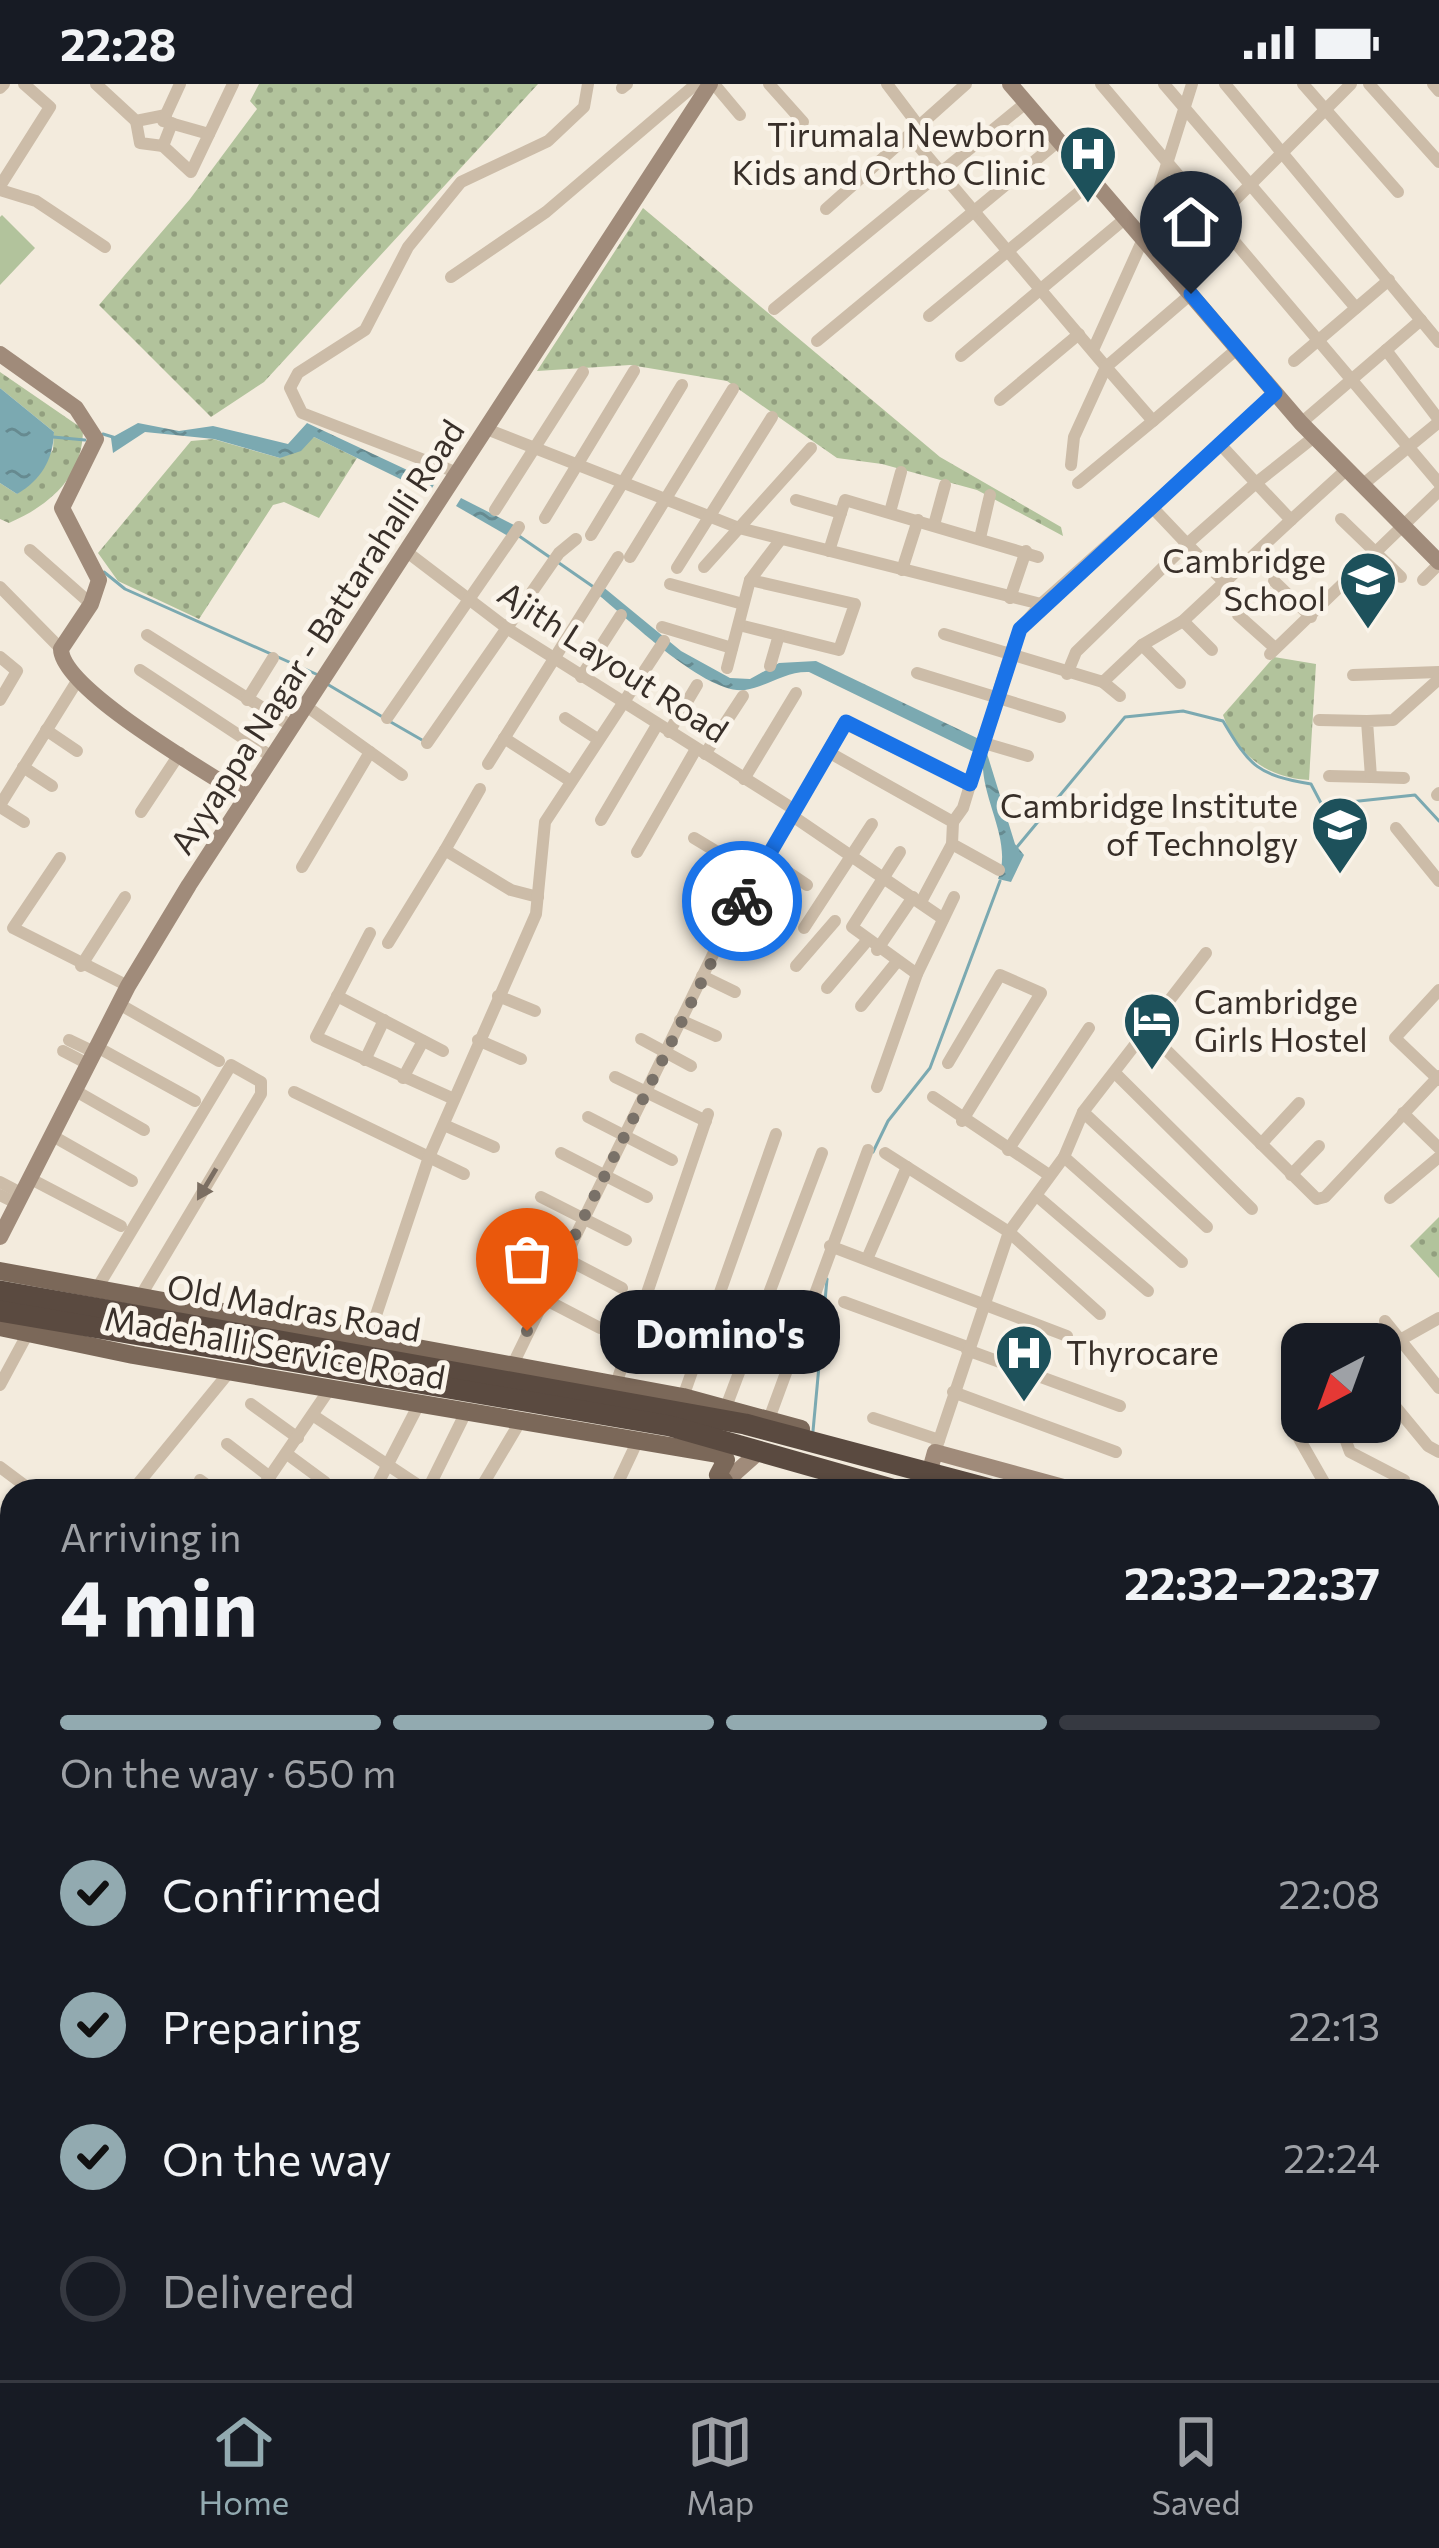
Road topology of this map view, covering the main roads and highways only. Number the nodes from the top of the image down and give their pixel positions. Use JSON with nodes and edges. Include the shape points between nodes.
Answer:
{"nodes":[{"id":1,"x":0,"y":1271,"type":"edge"},
{"id":2,"x":0,"y":1291,"type":"edge"},
{"id":3,"x":7,"y":1328,"type":"edge"},
{"id":4,"x":670,"y":1426,"type":"junction"},
{"id":5,"x":837,"y":1446,"type":"junction"},
{"id":6,"x":683,"y":1448,"type":"junction"},
{"id":7,"x":718,"y":1479,"type":"edge"},
{"id":8,"x":858,"y":1479,"type":"edge"},
{"id":9,"x":977,"y":1479,"type":"edge"}],
"edges":[{"from":1,"to":5,"type":"main road","via":[[683,1397]]},
{"from":2,"to":5,"type":"highway","name":"Old Madras Road","via":[[528,1382]]},
{"from":3,"to":4,"type":"highway","name":"Old Madras Road"},
{"from":3,"to":6,"type":"main road","name":"Madehalli Service Road"},
{"from":4,"to":6,"type":"highway"},
{"from":4,"to":8,"type":"highway","name":"Old Madras Road"},
{"from":5,"to":9,"type":"highway","name":"Old Madras Road","via":[[935,1454]]},
{"from":6,"to":7,"type":"main road","name":"Madehalli Service Road","via":[[722,1456]]}]}
